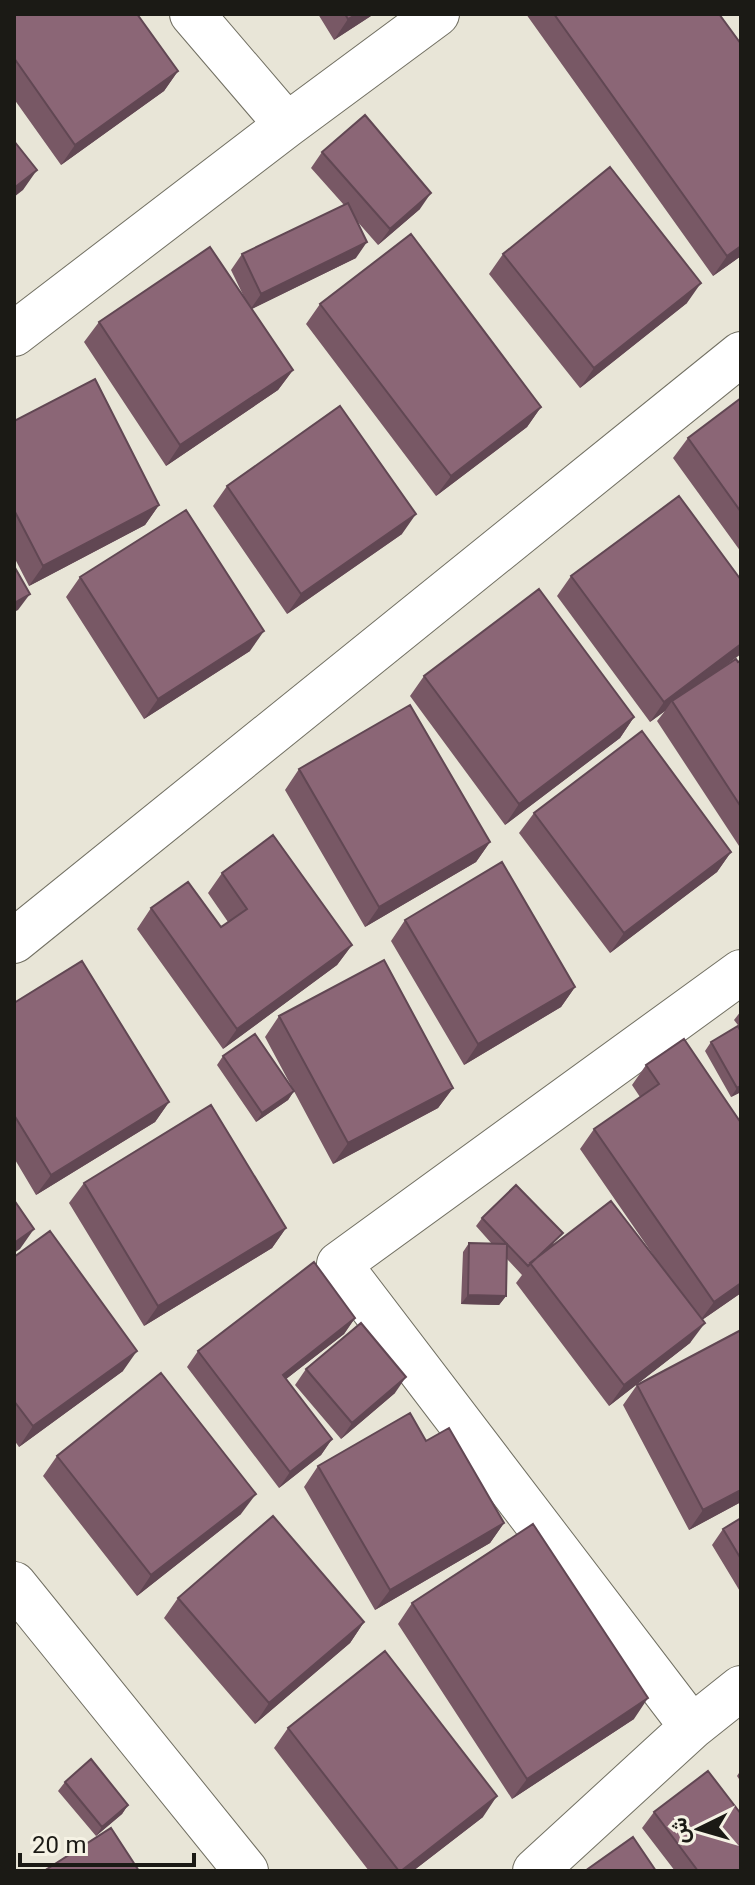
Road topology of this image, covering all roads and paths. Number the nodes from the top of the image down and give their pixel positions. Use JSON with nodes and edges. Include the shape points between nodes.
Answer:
{"nodes":[{"id":1,"x":192,"y":14,"type":"edge"},
{"id":2,"x":437,"y":14,"type":"edge"},
{"id":3,"x":287,"y":125,"type":"junction"},
{"id":4,"x":14,"y":334,"type":"edge"},
{"id":5,"x":741,"y":354,"type":"edge"},
{"id":6,"x":14,"y":941,"type":"edge"},
{"id":7,"x":741,"y":972,"type":"edge"},
{"id":8,"x":21,"y":1605,"type":"edge"},
{"id":9,"x":741,"y":1688,"type":"edge"},
{"id":10,"x":692,"y":1727,"type":"junction"},
{"id":11,"x":246,"y":1871,"type":"edge"},
{"id":12,"x":535,"y":1871,"type":"edge"}],
"edges":[{"from":1,"to":3,"type":"street"},
{"from":2,"to":3,"type":"street"},
{"from":3,"to":4,"type":"street"},
{"from":5,"to":6,"type":"street"},
{"from":7,"to":10,"type":"street","via":[[339,1264]]},
{"from":8,"to":11,"type":"street"},
{"from":9,"to":10,"type":"street"},
{"from":10,"to":12,"type":"street"}]}
